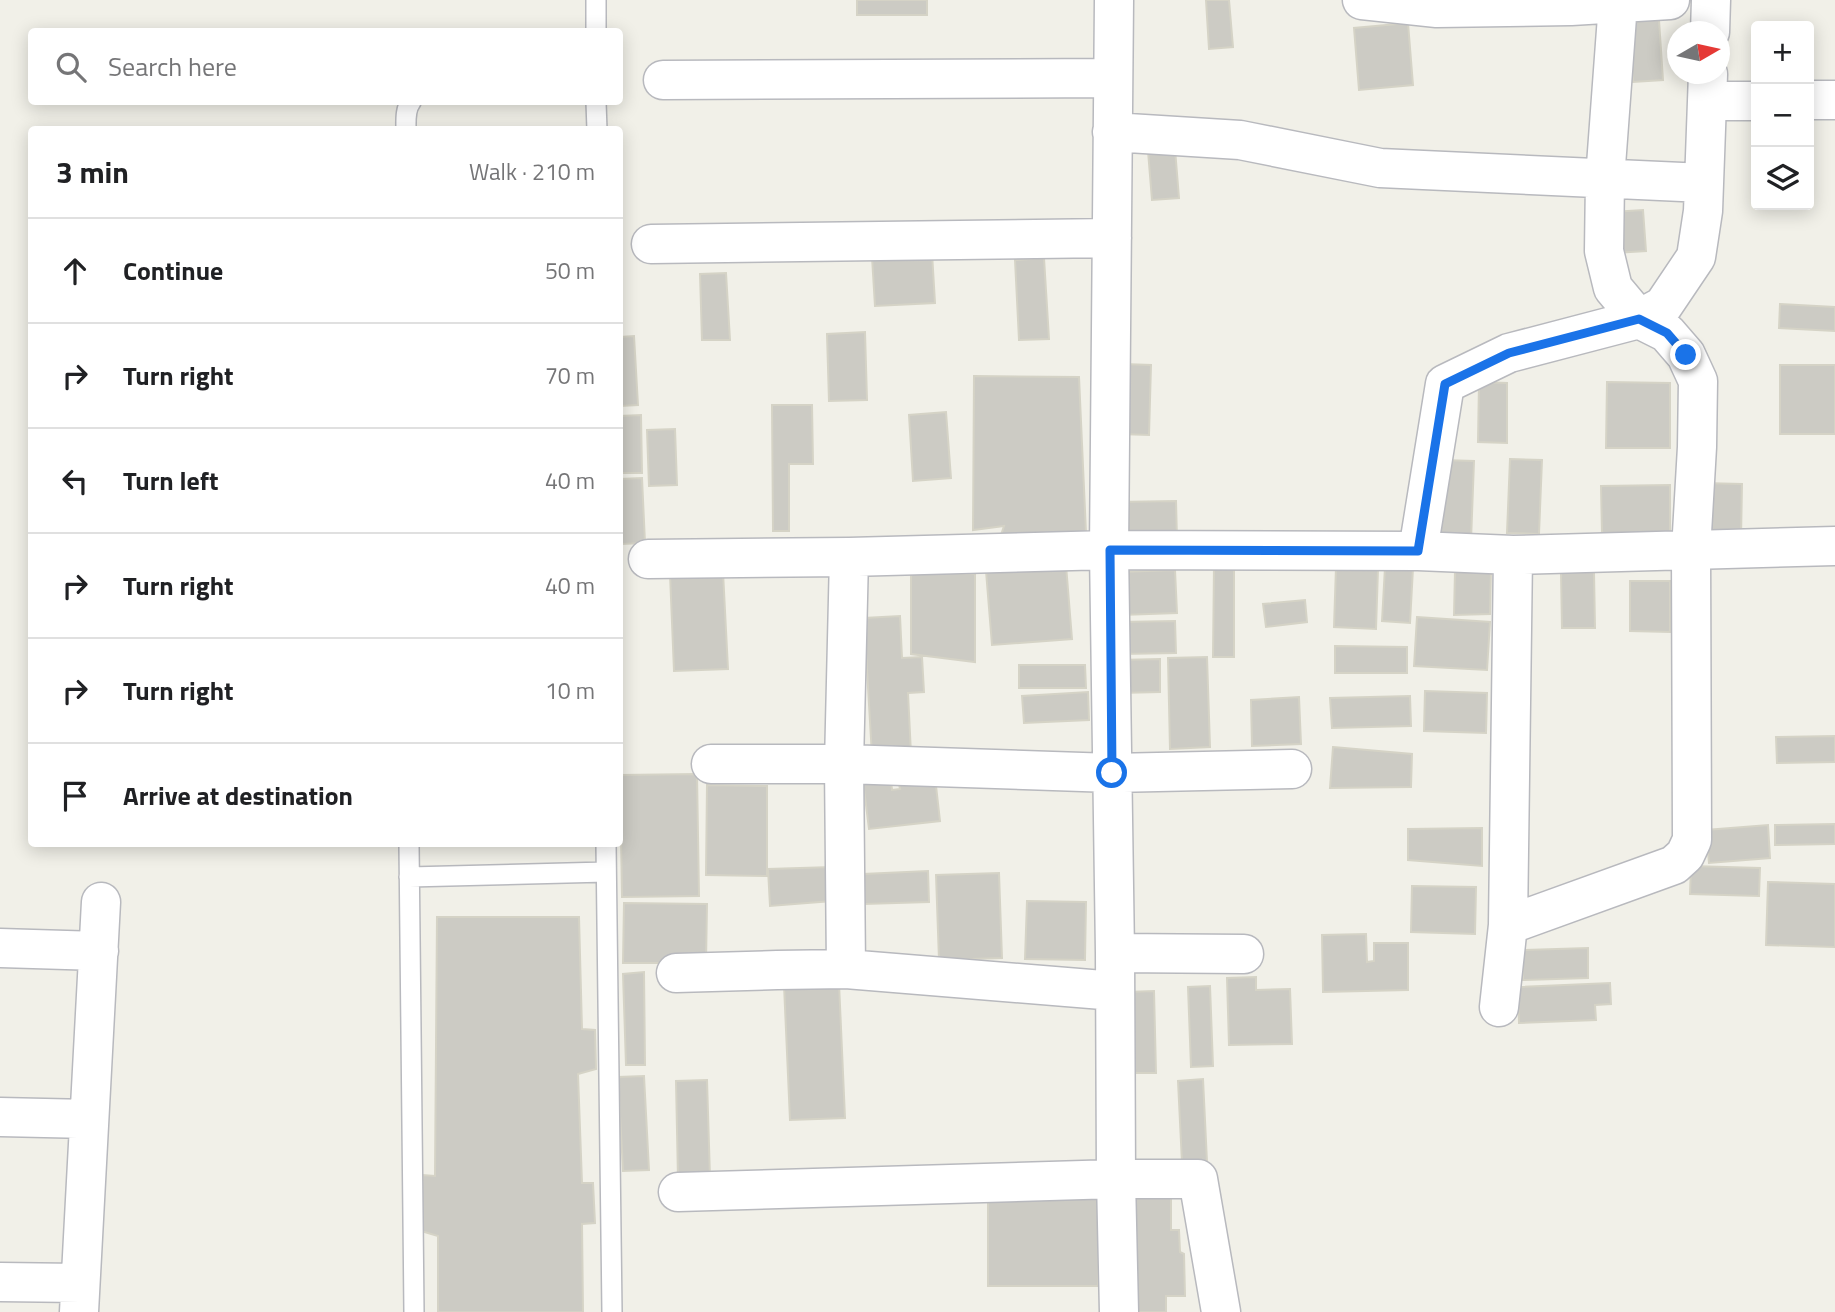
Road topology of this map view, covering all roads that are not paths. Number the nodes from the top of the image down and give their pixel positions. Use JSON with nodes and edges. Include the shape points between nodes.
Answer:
{"nodes":[{"id":1,"x":596,"y":0,"type":"edge"},
{"id":2,"x":1114,"y":0,"type":"edge"},
{"id":3,"x":1362,"y":0,"type":"edge"},
{"id":4,"x":1670,"y":0,"type":"edge"},
{"id":5,"x":1711,"y":0,"type":"edge"},
{"id":6,"x":1618,"y":3,"type":"junction"},
{"id":7,"x":1437,"y":4,"type":"edge"},
{"id":8,"x":1710,"y":21,"type":"edge"},
{"id":9,"x":596,"y":28,"type":"edge"},
{"id":10,"x":1113,"y":78,"type":"junction"},
{"id":11,"x":663,"y":80,"type":"dead end"},
{"id":12,"x":1707,"y":88,"type":"edge"},
{"id":13,"x":1751,"y":100,"type":"edge"},
{"id":14,"x":1814,"y":100,"type":"edge"},
{"id":15,"x":1835,"y":100,"type":"edge"},
{"id":16,"x":409,"y":105,"type":"edge"},
{"id":17,"x":596,"y":105,"type":"edge"},
{"id":18,"x":406,"y":126,"type":"edge"},
{"id":19,"x":597,"y":126,"type":"edge"},
{"id":20,"x":1112,"y":132,"type":"junction"},
{"id":21,"x":1605,"y":179,"type":"junction"},
{"id":22,"x":1704,"y":183,"type":"junction"},
{"id":23,"x":1112,"y":238,"type":"junction"},
{"id":24,"x":651,"y":244,"type":"dead end"},
{"id":25,"x":1639,"y":319,"type":"junction"},
{"id":26,"x":1835,"y":546,"type":"edge"},
{"id":27,"x":1110,"y":550,"type":"junction"},
{"id":28,"x":1691,"y":550,"type":"junction"},
{"id":29,"x":1418,"y":551,"type":"junction"},
{"id":30,"x":1513,"y":555,"type":"junction"},
{"id":31,"x":849,"y":556,"type":"junction"},
{"id":32,"x":648,"y":559,"type":"dead end"},
{"id":33,"x":711,"y":764,"type":"dead end"},
{"id":34,"x":844,"y":764,"type":"junction"},
{"id":35,"x":1292,"y":769,"type":"dead end"},
{"id":36,"x":1112,"y":773,"type":"junction"},
{"id":37,"x":409,"y":847,"type":"edge"},
{"id":38,"x":606,"y":847,"type":"edge"},
{"id":39,"x":606,"y":872,"type":"junction"},
{"id":40,"x":409,"y":877,"type":"junction"},
{"id":41,"x":101,"y":902,"type":"dead end"},
{"id":42,"x":1508,"y":925,"type":"junction"},
{"id":43,"x":0,"y":948,"type":"edge"},
{"id":44,"x":99,"y":951,"type":"junction"},
{"id":45,"x":1115,"y":953,"type":"junction"},
{"id":46,"x":1244,"y":954,"type":"dead end"},
{"id":47,"x":846,"y":969,"type":"junction"},
{"id":48,"x":676,"y":974,"type":"dead end"},
{"id":49,"x":1115,"y":991,"type":"junction"},
{"id":50,"x":1499,"y":1007,"type":"dead end"},
{"id":51,"x":0,"y":1117,"type":"edge"},
{"id":52,"x":89,"y":1119,"type":"junction"},
{"id":53,"x":1116,"y":1179,"type":"junction"},
{"id":54,"x":678,"y":1192,"type":"dead end"},
{"id":55,"x":0,"y":1282,"type":"edge"},
{"id":56,"x":80,"y":1297,"type":"edge"},
{"id":57,"x":414,"y":1312,"type":"edge"},
{"id":58,"x":612,"y":1312,"type":"edge"},
{"id":59,"x":1119,"y":1312,"type":"edge"},
{"id":60,"x":1221,"y":1312,"type":"edge"}],
"edges":[{"from":1,"to":9,"type":"lane"},
{"from":2,"to":10,"type":"street"},
{"from":3,"to":7,"type":"street"},
{"from":4,"to":6,"type":"street"},
{"from":5,"to":8,"type":"street"},
{"from":6,"to":7,"type":"street"},
{"from":6,"to":21,"type":"street"},
{"from":10,"to":11,"type":"street"},
{"from":10,"to":20,"type":"street"},
{"from":12,"to":13,"type":"street"},
{"from":12,"to":22,"type":"street"},
{"from":14,"to":15,"type":"street"},
{"from":16,"to":18,"type":"lane"},
{"from":17,"to":19,"type":"lane"},
{"from":20,"to":21,"type":"street","via":[[1240,140],[1380,168]]},
{"from":20,"to":23,"type":"street"},
{"from":21,"to":22,"type":"street"},
{"from":21,"to":25,"type":"street","via":[[1604,251],[1613,288]]},
{"from":22,"to":25,"type":"street","via":[[1696,257],[1663,306]]},
{"from":23,"to":24,"type":"street"},
{"from":23,"to":27,"type":"street"},
{"from":25,"to":28,"type":"street","via":[[1667,333],[1686,355],[1698,381]]},
{"from":25,"to":29,"type":"street","via":[[1509,353],[1445,384]]},
{"from":26,"to":28,"type":"street"},
{"from":27,"to":29,"type":"street"},
{"from":27,"to":31,"type":"street"},
{"from":27,"to":36,"type":"street"},
{"from":28,"to":30,"type":"street"},
{"from":28,"to":42,"type":"street","via":[[1692,840],[1685,855],[1674,865]]},
{"from":29,"to":30,"type":"street"},
{"from":30,"to":42,"type":"street"},
{"from":31,"to":32,"type":"street"},
{"from":31,"to":34,"type":"street"},
{"from":33,"to":34,"type":"street"},
{"from":34,"to":36,"type":"street"},
{"from":34,"to":47,"type":"street"},
{"from":35,"to":36,"type":"street"},
{"from":36,"to":45,"type":"street"},
{"from":37,"to":40,"type":"lane"},
{"from":38,"to":39,"type":"lane"},
{"from":39,"to":40,"type":"lane"},
{"from":39,"to":58,"type":"lane"},
{"from":40,"to":57,"type":"lane"},
{"from":41,"to":44,"type":"street"},
{"from":42,"to":50,"type":"street"},
{"from":43,"to":44,"type":"street"},
{"from":44,"to":52,"type":"street"},
{"from":45,"to":46,"type":"street"},
{"from":45,"to":49,"type":"street"},
{"from":47,"to":48,"type":"street"},
{"from":47,"to":49,"type":"street"},
{"from":49,"to":53,"type":"street"},
{"from":51,"to":52,"type":"street"},
{"from":52,"to":56,"type":"street"},
{"from":53,"to":54,"type":"street"},
{"from":53,"to":59,"type":"street"},
{"from":53,"to":60,"type":"street","via":[[1198,1179]]},
{"from":55,"to":56,"type":"street"}]}
